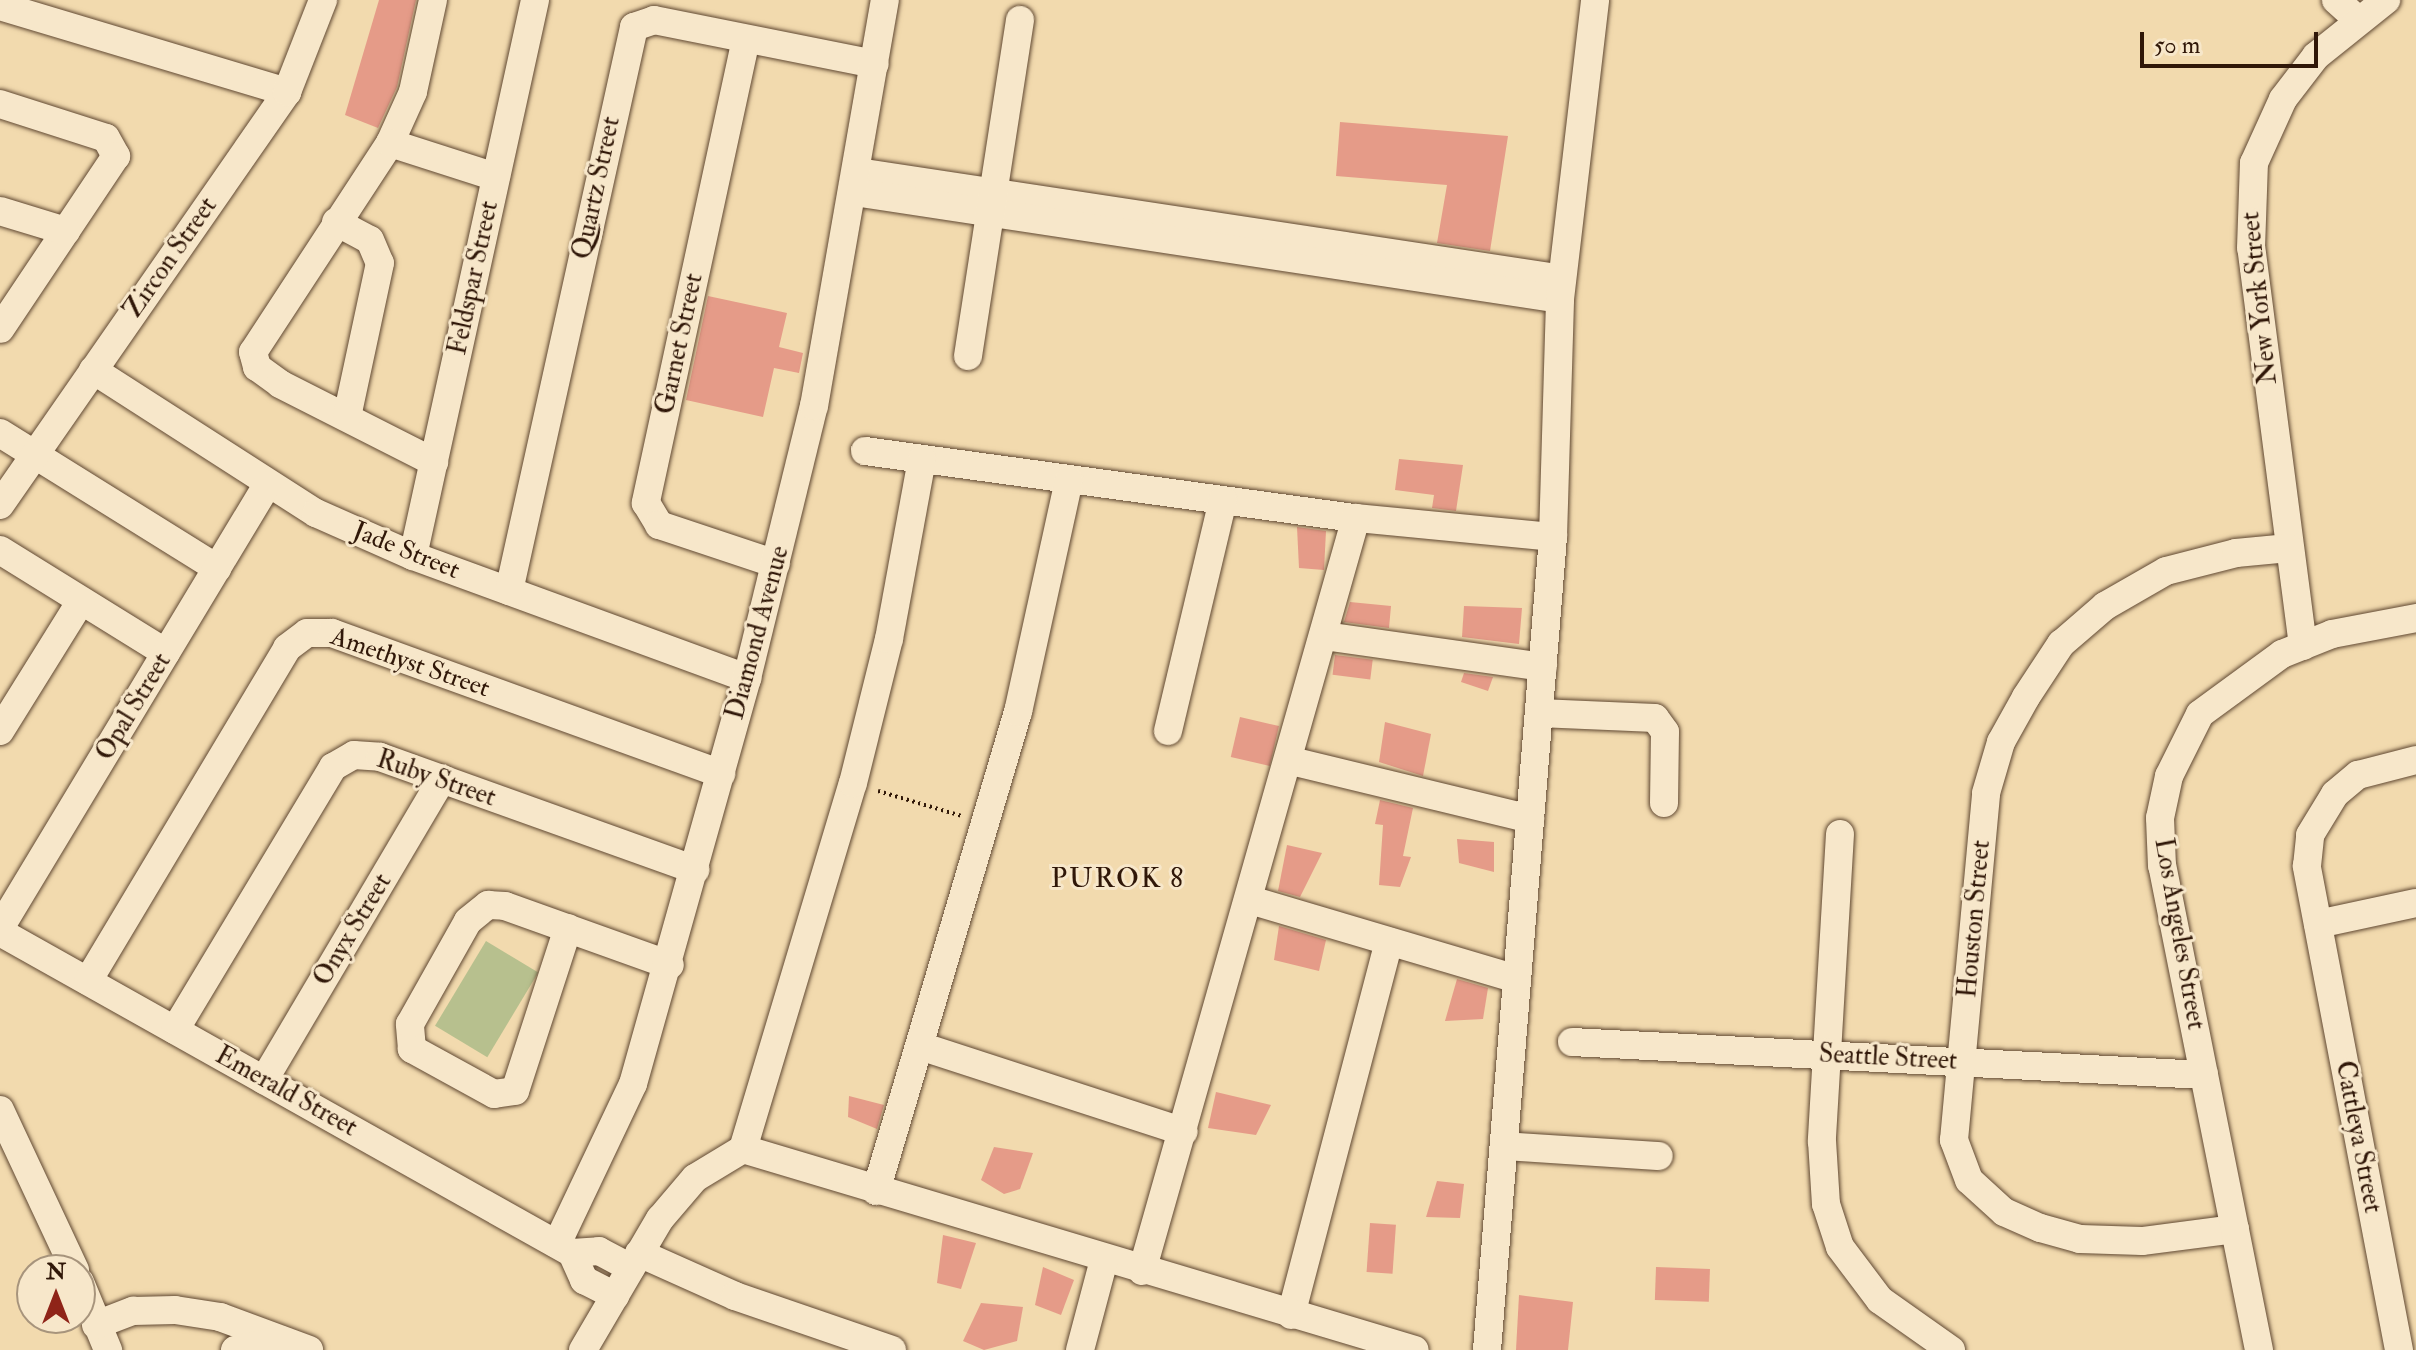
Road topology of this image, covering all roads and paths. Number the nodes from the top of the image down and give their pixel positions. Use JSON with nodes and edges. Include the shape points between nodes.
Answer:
{"nodes":[{"id":1,"x":322,"y":0,"type":"edge"},
{"id":2,"x":433,"y":0,"type":"edge"},
{"id":3,"x":535,"y":0,"type":"edge"},
{"id":4,"x":885,"y":0,"type":"edge"},
{"id":5,"x":1595,"y":0,"type":"edge"},
{"id":6,"x":1615,"y":0,"type":"edge"},
{"id":7,"x":2386,"y":0,"type":"edge"},
{"id":8,"x":0,"y":6,"type":"edge"},
{"id":9,"x":2347,"y":9,"type":"edge"},
{"id":10,"x":1020,"y":20,"type":"dead end"},
{"id":11,"x":746,"y":39,"type":"junction"},
{"id":12,"x":875,"y":64,"type":"junction"},
{"id":13,"x":287,"y":92,"type":"junction"},
{"id":14,"x":0,"y":104,"type":"edge"},
{"id":15,"x":390,"y":143,"type":"junction"},
{"id":16,"x":496,"y":177,"type":"junction"},
{"id":17,"x":856,"y":182,"type":"junction"},
{"id":18,"x":992,"y":203,"type":"junction"},
{"id":19,"x":0,"y":211,"type":"edge"},
{"id":20,"x":336,"y":222,"type":"junction"},
{"id":21,"x":66,"y":231,"type":"junction"},
{"id":22,"x":1567,"y":243,"type":"junction"},
{"id":23,"x":1561,"y":289,"type":"junction"},
{"id":24,"x":3,"y":320,"type":"edge"},
{"id":25,"x":968,"y":356,"type":"dead end"},
{"id":26,"x":93,"y":370,"type":"junction"},
{"id":27,"x":347,"y":417,"type":"junction"},
{"id":28,"x":0,"y":433,"type":"edge"},
{"id":29,"x":865,"y":451,"type":"dead end"},
{"id":30,"x":34,"y":455,"type":"junction"},
{"id":31,"x":922,"y":460,"type":"junction"},
{"id":32,"x":434,"y":462,"type":"junction"},
{"id":33,"x":1069,"y":481,"type":"junction"},
{"id":34,"x":267,"y":485,"type":"junction"},
{"id":35,"x":1223,"y":500,"type":"junction"},
{"id":36,"x":0,"y":505,"type":"edge"},
{"id":37,"x":1356,"y":518,"type":"junction"},
{"id":38,"x":1553,"y":537,"type":"junction"},
{"id":39,"x":2289,"y":548,"type":"junction"},
{"id":40,"x":0,"y":550,"type":"edge"},
{"id":41,"x":413,"y":556,"type":"junction"},
{"id":42,"x":776,"y":564,"type":"junction"},
{"id":43,"x":217,"y":568,"type":"junction"},
{"id":44,"x":509,"y":591,"type":"junction"},
{"id":45,"x":81,"y":601,"type":"junction"},
{"id":46,"x":2416,"y":618,"type":"edge"},
{"id":47,"x":1325,"y":636,"type":"junction"},
{"id":48,"x":2303,"y":646,"type":"junction"},
{"id":49,"x":166,"y":653,"type":"junction"},
{"id":50,"x":1543,"y":667,"type":"junction"},
{"id":51,"x":747,"y":678,"type":"junction"},
{"id":52,"x":1539,"y":713,"type":"junction"},
{"id":53,"x":0,"y":731,"type":"edge"},
{"id":54,"x":1168,"y":731,"type":"dead end"},
{"id":55,"x":2416,"y":760,"type":"edge"},
{"id":56,"x":1291,"y":761,"type":"junction"},
{"id":57,"x":721,"y":774,"type":"junction"},
{"id":58,"x":442,"y":779,"type":"junction"},
{"id":59,"x":853,"y":783,"type":"junction"},
{"id":60,"x":1664,"y":803,"type":"dead end"},
{"id":61,"x":1530,"y":819,"type":"junction"},
{"id":62,"x":986,"y":823,"type":"junction"},
{"id":63,"x":1840,"y":834,"type":"dead end"},
{"id":64,"x":695,"y":870,"type":"junction"},
{"id":65,"x":1250,"y":900,"type":"junction"},
{"id":66,"x":2416,"y":903,"type":"edge"},
{"id":67,"x":2318,"y":924,"type":"junction"},
{"id":68,"x":568,"y":928,"type":"junction"},
{"id":69,"x":0,"y":930,"type":"edge"},
{"id":70,"x":1389,"y":942,"type":"junction"},
{"id":71,"x":670,"y":965,"type":"junction"},
{"id":72,"x":1517,"y":979,"type":"junction"},
{"id":73,"x":88,"y":981,"type":"junction"},
{"id":74,"x":175,"y":1030,"type":"junction"},
{"id":75,"x":1572,"y":1042,"type":"dead end"},
{"id":76,"x":923,"y":1047,"type":"junction"},
{"id":77,"x":1827,"y":1055,"type":"junction"},
{"id":78,"x":1962,"y":1062,"type":"junction"},
{"id":79,"x":2204,"y":1075,"type":"junction"},
{"id":80,"x":264,"y":1080,"type":"junction"},
{"id":81,"x":0,"y":1110,"type":"edge"},
{"id":82,"x":1184,"y":1132,"type":"junction"},
{"id":83,"x":1504,"y":1146,"type":"junction"},
{"id":84,"x":743,"y":1149,"type":"junction"},
{"id":85,"x":1659,"y":1156,"type":"dead end"},
{"id":86,"x":876,"y":1191,"type":"junction"},
{"id":87,"x":2235,"y":1229,"type":"junction"},
{"id":88,"x":564,"y":1248,"type":"junction"},
{"id":89,"x":68,"y":1254,"type":"edge"},
{"id":90,"x":1104,"y":1260,"type":"junction"},
{"id":91,"x":635,"y":1261,"type":"junction"},
{"id":92,"x":1142,"y":1271,"type":"junction"},
{"id":93,"x":615,"y":1296,"type":"junction"},
{"id":94,"x":1291,"y":1315,"type":"junction"},
{"id":95,"x":102,"y":1338,"type":"edge"},
{"id":96,"x":296,"y":1345,"type":"edge"},
{"id":97,"x":235,"y":1350,"type":"edge"},
{"id":98,"x":583,"y":1350,"type":"edge"},
{"id":99,"x":892,"y":1350,"type":"edge"},
{"id":100,"x":1080,"y":1350,"type":"edge"},
{"id":101,"x":1415,"y":1350,"type":"edge"},
{"id":102,"x":1487,"y":1350,"type":"edge"},
{"id":103,"x":1951,"y":1350,"type":"edge"},
{"id":104,"x":2259,"y":1350,"type":"edge"},
{"id":105,"x":2399,"y":1350,"type":"edge"}],
"edges":[{"from":1,"to":13,"type":"street","name":"Zircon Street"},
{"from":2,"to":15,"type":"street","via":[[413,92]]},
{"from":3,"to":16,"type":"street","name":"Feldspar Street"},
{"from":4,"to":12,"type":"street","name":"Diamond Avenue"},
{"from":5,"to":22,"type":"street"},
{"from":6,"to":22,"type":"street","via":[[1585,209]]},
{"from":7,"to":9,"type":"street","name":"New York Street"},
{"from":8,"to":13,"type":"street"},
{"from":9,"to":39,"type":"street","name":"New York Street","via":[[2283,99],[2254,163],[2251,248]]},
{"from":10,"to":18,"type":"street"},
{"from":11,"to":12,"type":"street","name":"Quartz Street"},
{"from":11,"to":42,"type":"street","name":"Garnet Street","via":[[646,503],[659,525]]},
{"from":11,"to":44,"type":"street","name":"Quartz Street","via":[[654,20],[639,22],[630,34]]},
{"from":12,"to":17,"type":"street","name":"Diamond Avenue"},
{"from":13,"to":26,"type":"street","name":"Zircon Street"},
{"from":14,"to":21,"type":"street","via":[[106,138],[115,149],[113,164]]},
{"from":15,"to":16,"type":"street"},
{"from":15,"to":20,"type":"street"},
{"from":16,"to":32,"type":"street","name":"Feldspar Street"},
{"from":17,"to":18,"type":"street"},
{"from":17,"to":42,"type":"street","name":"Diamond Avenue"},
{"from":18,"to":23,"type":"street"},
{"from":18,"to":25,"type":"street"},
{"from":19,"to":21,"type":"street"},
{"from":20,"to":27,"type":"street","via":[[370,240],[380,263]]},
{"from":20,"to":27,"type":"street","via":[[257,344],[254,360],[280,384]]},
{"from":21,"to":24,"type":"street"},
{"from":22,"to":23,"type":"street"},
{"from":23,"to":38,"type":"street"},
{"from":26,"to":30,"type":"street","name":"Zircon Street"},
{"from":26,"to":34,"type":"street","name":"Jade Street"},
{"from":27,"to":32,"type":"street"},
{"from":28,"to":30,"type":"street"},
{"from":29,"to":31,"type":"street"},
{"from":30,"to":36,"type":"street","name":"Zircon Street"},
{"from":30,"to":43,"type":"street"},
{"from":31,"to":33,"type":"street"},
{"from":31,"to":59,"type":"street","via":[[889,639]]},
{"from":32,"to":41,"type":"street","name":"Feldspar Street"},
{"from":33,"to":35,"type":"street"},
{"from":33,"to":62,"type":"street"},
{"from":34,"to":41,"type":"street","name":"Jade Street"},
{"from":34,"to":43,"type":"street","name":"Opal Street"},
{"from":35,"to":37,"type":"street"},
{"from":35,"to":54,"type":"street"},
{"from":37,"to":38,"type":"street"},
{"from":37,"to":47,"type":"street"},
{"from":38,"to":50,"type":"street"},
{"from":39,"to":48,"type":"street","name":"New York Street"},
{"from":39,"to":78,"type":"street","name":"Houston Street","via":[[2236,553],[2166,571],[2105,606],[2061,644],[2026,697],[2001,742],[1986,793]]},
{"from":40,"to":45,"type":"street"},
{"from":41,"to":44,"type":"street","name":"Jade Street"},
{"from":42,"to":51,"type":"street","name":"Diamond Avenue"},
{"from":43,"to":49,"type":"street","name":"Opal Street"},
{"from":44,"to":51,"type":"street","name":"Jade Street"},
{"from":45,"to":49,"type":"street"},
{"from":45,"to":53,"type":"street"},
{"from":46,"to":48,"type":"street","name":"Los Angeles Street"},
{"from":47,"to":50,"type":"street"},
{"from":47,"to":56,"type":"street"},
{"from":48,"to":79,"type":"street","name":"Los Angeles Street","via":[[2228,689],[2200,714],[2169,776],[2160,818],[2162,866]]},
{"from":49,"to":69,"type":"street","name":"Opal Street"},
{"from":50,"to":52,"type":"street"},
{"from":51,"to":57,"type":"street","name":"Diamond Avenue"},
{"from":52,"to":60,"type":"street","via":[[1655,718],[1665,732]]},
{"from":52,"to":61,"type":"street"},
{"from":55,"to":67,"type":"street","name":"Cattleya Street","via":[[2358,775],[2335,794],[2310,835],[2307,866]]},
{"from":56,"to":61,"type":"street"},
{"from":56,"to":65,"type":"street"},
{"from":57,"to":64,"type":"street","name":"Diamond Avenue"},
{"from":57,"to":73,"type":"street","name":"Amethyst Street","via":[[332,633],[307,633],[287,648]]},
{"from":58,"to":64,"type":"street","name":"Ruby Street"},
{"from":58,"to":74,"type":"street","name":"Ruby Street","via":[[366,754],[333,767]]},
{"from":58,"to":80,"type":"street","name":"Onyx Street"},
{"from":59,"to":62,"type":"path"},
{"from":59,"to":84,"type":"street"},
{"from":61,"to":72,"type":"street"},
{"from":62,"to":76,"type":"street"},
{"from":63,"to":77,"type":"street"},
{"from":64,"to":71,"type":"street","name":"Diamond Avenue"},
{"from":65,"to":70,"type":"street"},
{"from":65,"to":82,"type":"street"},
{"from":66,"to":67,"type":"street"},
{"from":67,"to":105,"type":"street","name":"Cattleya Street"},
{"from":68,"to":68,"type":"street","via":[[515,1091],[494,1094],[412,1049],[410,1024],[481,908],[505,906]]},
{"from":68,"to":71,"type":"street"},
{"from":69,"to":73,"type":"street","name":"Emerald Street"},
{"from":70,"to":72,"type":"street"},
{"from":70,"to":94,"type":"street"},
{"from":71,"to":88,"type":"street","name":"Diamond Avenue","via":[[615,1134]]},
{"from":72,"to":83,"type":"street"},
{"from":73,"to":74,"type":"street","name":"Emerald Street"},
{"from":74,"to":80,"type":"street","name":"Emerald Street"},
{"from":75,"to":77,"type":"street","name":"Seattle Street"},
{"from":76,"to":82,"type":"street"},
{"from":76,"to":86,"type":"street"},
{"from":77,"to":78,"type":"street","name":"Seattle Street"},
{"from":77,"to":103,"type":"street","via":[[1826,1204],[1840,1247],[1880,1300]]},
{"from":78,"to":79,"type":"street","name":"Seattle Street"},
{"from":78,"to":87,"type":"street","name":"Houston Street","via":[[1954,1140],[1969,1180],[2004,1212],[2080,1239],[2142,1241]]},
{"from":79,"to":87,"type":"street","name":"Los Angeles Street"},
{"from":80,"to":88,"type":"street","name":"Emerald Street"},
{"from":81,"to":89,"type":"street"},
{"from":82,"to":92,"type":"street"},
{"from":83,"to":85,"type":"street"},
{"from":83,"to":102,"type":"street"},
{"from":84,"to":86,"type":"street"},
{"from":84,"to":91,"type":"street","via":[[695,1178]]},
{"from":86,"to":90,"type":"street"},
{"from":87,"to":104,"type":"street","name":"Los Angeles Street"},
{"from":88,"to":91,"type":"street","name":"Emerald Street"},
{"from":88,"to":93,"type":"street","name":"Emerald Street","via":[[584,1280]]},
{"from":90,"to":92,"type":"street"},
{"from":90,"to":100,"type":"street"},
{"from":91,"to":93,"type":"street"},
{"from":91,"to":99,"type":"street","name":"Emerald Street"},
{"from":92,"to":94,"type":"street"},
{"from":93,"to":98,"type":"street"},
{"from":94,"to":101,"type":"street"},
{"from":95,"to":96,"type":"street","via":[[133,1311],[175,1310],[220,1317]]},
{"from":96,"to":97,"type":"street"}]}
